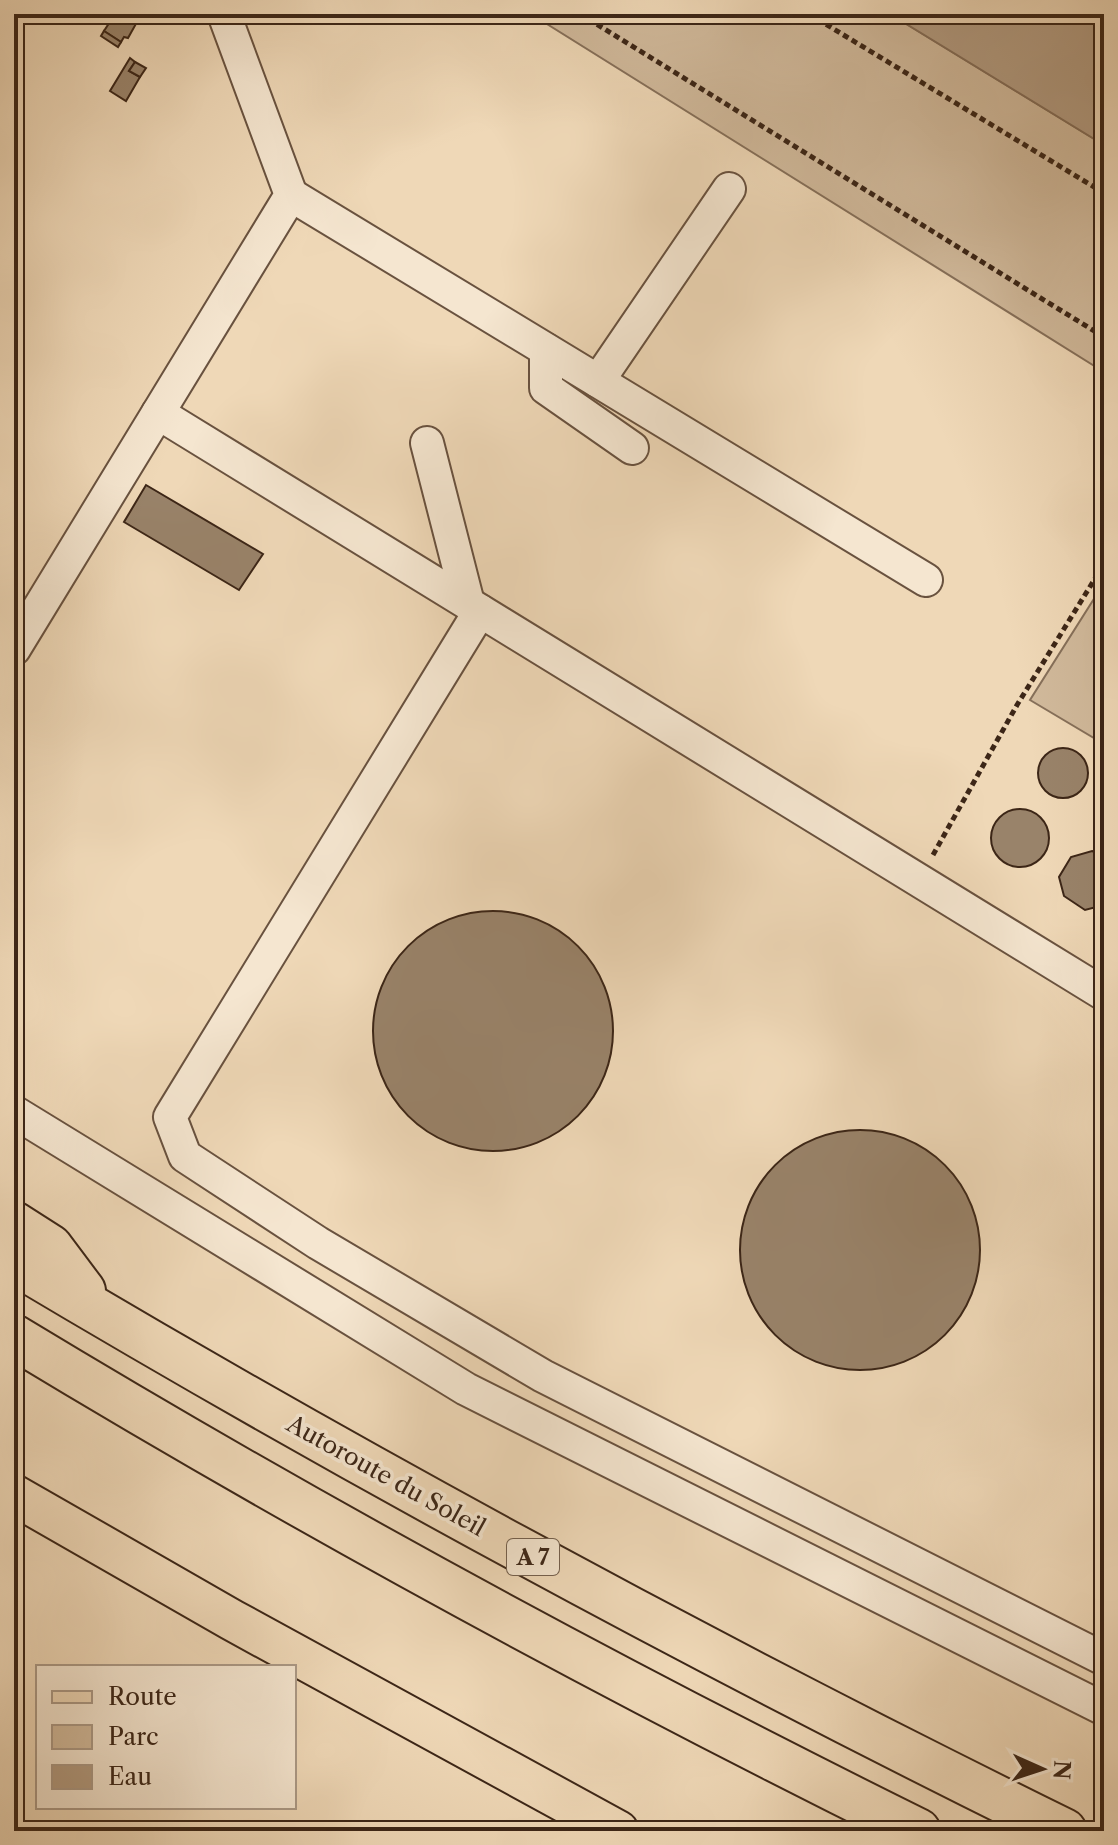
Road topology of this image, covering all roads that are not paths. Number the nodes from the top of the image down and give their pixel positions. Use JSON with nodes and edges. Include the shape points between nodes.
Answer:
{"nodes":[{"id":1,"x":224,"y":14,"type":"edge"},
{"id":2,"x":729,"y":189,"type":"dead end"},
{"id":3,"x":291,"y":195,"type":"junction"},
{"id":4,"x":546,"y":350,"type":"junction"},
{"id":5,"x":598,"y":381,"type":"junction"},
{"id":6,"x":158,"y":413,"type":"junction"},
{"id":7,"x":427,"y":443,"type":"dead end"},
{"id":8,"x":632,"y":448,"type":"dead end"},
{"id":9,"x":926,"y":580,"type":"dead end"},
{"id":10,"x":474,"y":607,"type":"junction"},
{"id":11,"x":14,"y":649,"type":"edge"},
{"id":12,"x":1104,"y":994,"type":"edge"},
{"id":13,"x":14,"y":1112,"type":"edge"},
{"id":14,"x":14,"y":1224,"type":"edge"},
{"id":15,"x":14,"y":1262,"type":"edge"},
{"id":16,"x":100,"y":1313,"type":"junction"},
{"id":17,"x":14,"y":1337,"type":"edge"},
{"id":18,"x":14,"y":1495,"type":"edge"},
{"id":19,"x":1104,"y":1659,"type":"edge"},
{"id":20,"x":1104,"y":1709,"type":"edge"},
{"id":21,"x":618,"y":1831,"type":"edge"},
{"id":22,"x":918,"y":1831,"type":"edge"},
{"id":23,"x":1064,"y":1831,"type":"edge"}],
"edges":[{"from":1,"to":3,"type":"street"},
{"from":2,"to":5,"type":"street"},
{"from":3,"to":4,"type":"street"},
{"from":3,"to":6,"type":"street"},
{"from":4,"to":5,"type":"street"},
{"from":4,"to":8,"type":"street","via":[[546,388]]},
{"from":5,"to":9,"type":"street"},
{"from":6,"to":10,"type":"street"},
{"from":6,"to":11,"type":"street"},
{"from":7,"to":10,"type":"street"},
{"from":10,"to":12,"type":"street"},
{"from":10,"to":19,"type":"street","via":[[170,1117],[185,1156],[318,1243],[543,1376]]},
{"from":13,"to":20,"type":"street","via":[[466,1389]]},
{"from":14,"to":16,"type":"highway","via":[[50,1247]]},
{"from":15,"to":16,"type":"highway","name":"Autoroute du Soleil","number":"A 7"},
{"from":16,"to":23,"type":"highway","name":"Autoroute du Soleil","number":"A 7","via":[[594,1591]]},
{"from":17,"to":22,"type":"highway","via":[[493,1609]]},
{"from":18,"to":21,"type":"main road"}]}
